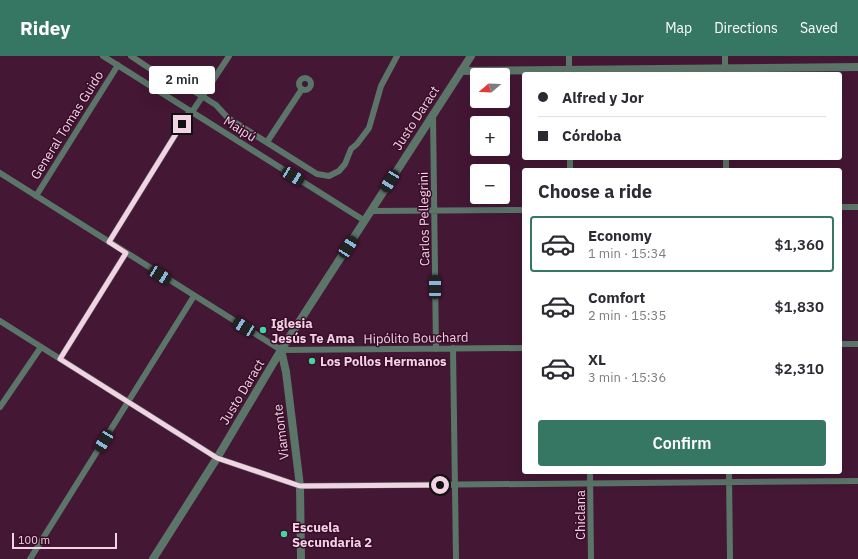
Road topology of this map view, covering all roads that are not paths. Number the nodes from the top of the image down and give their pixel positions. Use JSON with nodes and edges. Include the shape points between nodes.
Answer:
{"nodes":[{"id":1,"x":103,"y":56,"type":"edge"},
{"id":2,"x":131,"y":56,"type":"edge"},
{"id":3,"x":229,"y":56,"type":"edge"},
{"id":4,"x":397,"y":56,"type":"edge"},
{"id":5,"x":471,"y":56,"type":"edge"},
{"id":6,"x":569,"y":56,"type":"edge"},
{"id":7,"x":725,"y":56,"type":"edge"},
{"id":8,"x":118,"y":65,"type":"junction"},
{"id":9,"x":858,"y":68,"type":"edge"},
{"id":10,"x":462,"y":71,"type":"junction"},
{"id":11,"x":725,"y":71,"type":"edge"},
{"id":12,"x":569,"y":72,"type":"edge"},
{"id":13,"x":302,"y":89,"type":"dead end"},
{"id":14,"x":202,"y":96,"type":"junction"},
{"id":15,"x":191,"y":112,"type":"junction"},
{"id":16,"x":433,"y":113,"type":"junction"},
{"id":17,"x":267,"y":142,"type":"junction"},
{"id":18,"x":0,"y":173,"type":"edge"},
{"id":19,"x":36,"y":196,"type":"junction"},
{"id":20,"x":842,"y":207,"type":"edge"},
{"id":21,"x":858,"y":207,"type":"edge"},
{"id":22,"x":522,"y":210,"type":"edge"},
{"id":23,"x":372,"y":211,"type":"junction"},
{"id":24,"x":434,"y":211,"type":"junction"},
{"id":25,"x":365,"y":221,"type":"junction"},
{"id":26,"x":109,"y":242,"type":"junction"},
{"id":27,"x":126,"y":253,"type":"junction"},
{"id":28,"x":194,"y":296,"type":"junction"},
{"id":29,"x":0,"y":321,"type":"edge"},
{"id":30,"x":842,"y":344,"type":"edge"},
{"id":31,"x":858,"y":344,"type":"edge"},
{"id":32,"x":41,"y":347,"type":"junction"},
{"id":33,"x":453,"y":348,"type":"junction"},
{"id":34,"x":522,"y":348,"type":"edge"},
{"id":35,"x":436,"y":349,"type":"junction"},
{"id":36,"x":281,"y":350,"type":"junction"},
{"id":37,"x":60,"y":359,"type":"junction"},
{"id":38,"x":128,"y":402,"type":"junction"},
{"id":39,"x":0,"y":407,"type":"edge"},
{"id":40,"x":217,"y":458,"type":"junction"},
{"id":41,"x":590,"y":474,"type":"edge"},
{"id":42,"x":729,"y":474,"type":"edge"},
{"id":43,"x":858,"y":481,"type":"edge"},
{"id":44,"x":729,"y":482,"type":"junction"},
{"id":45,"x":591,"y":483,"type":"junction"},
{"id":46,"x":455,"y":485,"type":"junction"},
{"id":47,"x":300,"y":486,"type":"junction"},
{"id":48,"x":30,"y":559,"type":"edge"},
{"id":49,"x":153,"y":559,"type":"edge"},
{"id":50,"x":301,"y":559,"type":"edge"},
{"id":51,"x":456,"y":559,"type":"edge"},
{"id":52,"x":591,"y":559,"type":"edge"},
{"id":53,"x":730,"y":559,"type":"edge"}],
"edges":[{"from":1,"to":8,"type":"street","name":"Maipú"},
{"from":2,"to":14,"type":"street","via":[[161,76],[180,83]]},
{"from":3,"to":14,"type":"street"},
{"from":4,"to":17,"type":"street","via":[[381,86],[369,128],[351,149],[339,171],[329,176],[317,174]]},
{"from":5,"to":10,"type":"street","name":"Justo Daract"},
{"from":6,"to":12,"type":"street"},
{"from":7,"to":11,"type":"street"},
{"from":8,"to":15,"type":"street","name":"Maipú"},
{"from":8,"to":19,"type":"street","name":"General Tomas Guido"},
{"from":9,"to":11,"type":"street"},
{"from":10,"to":12,"type":"street"},
{"from":10,"to":16,"type":"street","name":"Justo Daract"},
{"from":11,"to":12,"type":"street"},
{"from":13,"to":17,"type":"street"},
{"from":14,"to":15,"type":"street"},
{"from":14,"to":17,"type":"street","via":[[216,105],[228,118]]},
{"from":15,"to":25,"type":"street","name":"Maipú"},
{"from":15,"to":26,"type":"street"},
{"from":16,"to":23,"type":"street","name":"Justo Daract"},
{"from":16,"to":24,"type":"street","name":"Carlos Pellegrini"},
{"from":18,"to":19,"type":"street"},
{"from":19,"to":26,"type":"street"},
{"from":20,"to":21,"type":"street"},
{"from":22,"to":24,"type":"street"},
{"from":23,"to":24,"type":"street"},
{"from":23,"to":25,"type":"street","name":"Justo Daract"},
{"from":24,"to":35,"type":"street","name":"Carlos Pellegrini"},
{"from":25,"to":36,"type":"street","name":"Justo Daract"},
{"from":26,"to":27,"type":"street"},
{"from":27,"to":28,"type":"street"},
{"from":27,"to":37,"type":"street"},
{"from":28,"to":36,"type":"street"},
{"from":28,"to":38,"type":"street"},
{"from":29,"to":32,"type":"street"},
{"from":30,"to":31,"type":"street"},
{"from":32,"to":37,"type":"street"},
{"from":32,"to":39,"type":"street"},
{"from":33,"to":34,"type":"street","name":"Hipólito Bouchard"},
{"from":33,"to":35,"type":"street","name":"Hipólito Bouchard"},
{"from":33,"to":46,"type":"street"},
{"from":35,"to":36,"type":"street","name":"Hipólito Bouchard"},
{"from":36,"to":40,"type":"street","name":"Justo Daract"},
{"from":36,"to":47,"type":"street","name":"Viamonte"},
{"from":37,"to":38,"type":"street"},
{"from":38,"to":40,"type":"street"},
{"from":38,"to":48,"type":"street"},
{"from":40,"to":47,"type":"street"},
{"from":40,"to":49,"type":"street","name":"Justo Daract"},
{"from":41,"to":45,"type":"street","name":"Chiclana"},
{"from":42,"to":44,"type":"street"},
{"from":43,"to":44,"type":"street"},
{"from":44,"to":45,"type":"street"},
{"from":44,"to":53,"type":"street"},
{"from":45,"to":46,"type":"street"},
{"from":45,"to":52,"type":"street","name":"Chiclana"},
{"from":46,"to":47,"type":"street"},
{"from":46,"to":51,"type":"street"},
{"from":47,"to":50,"type":"street","name":"Viamonte"}]}
